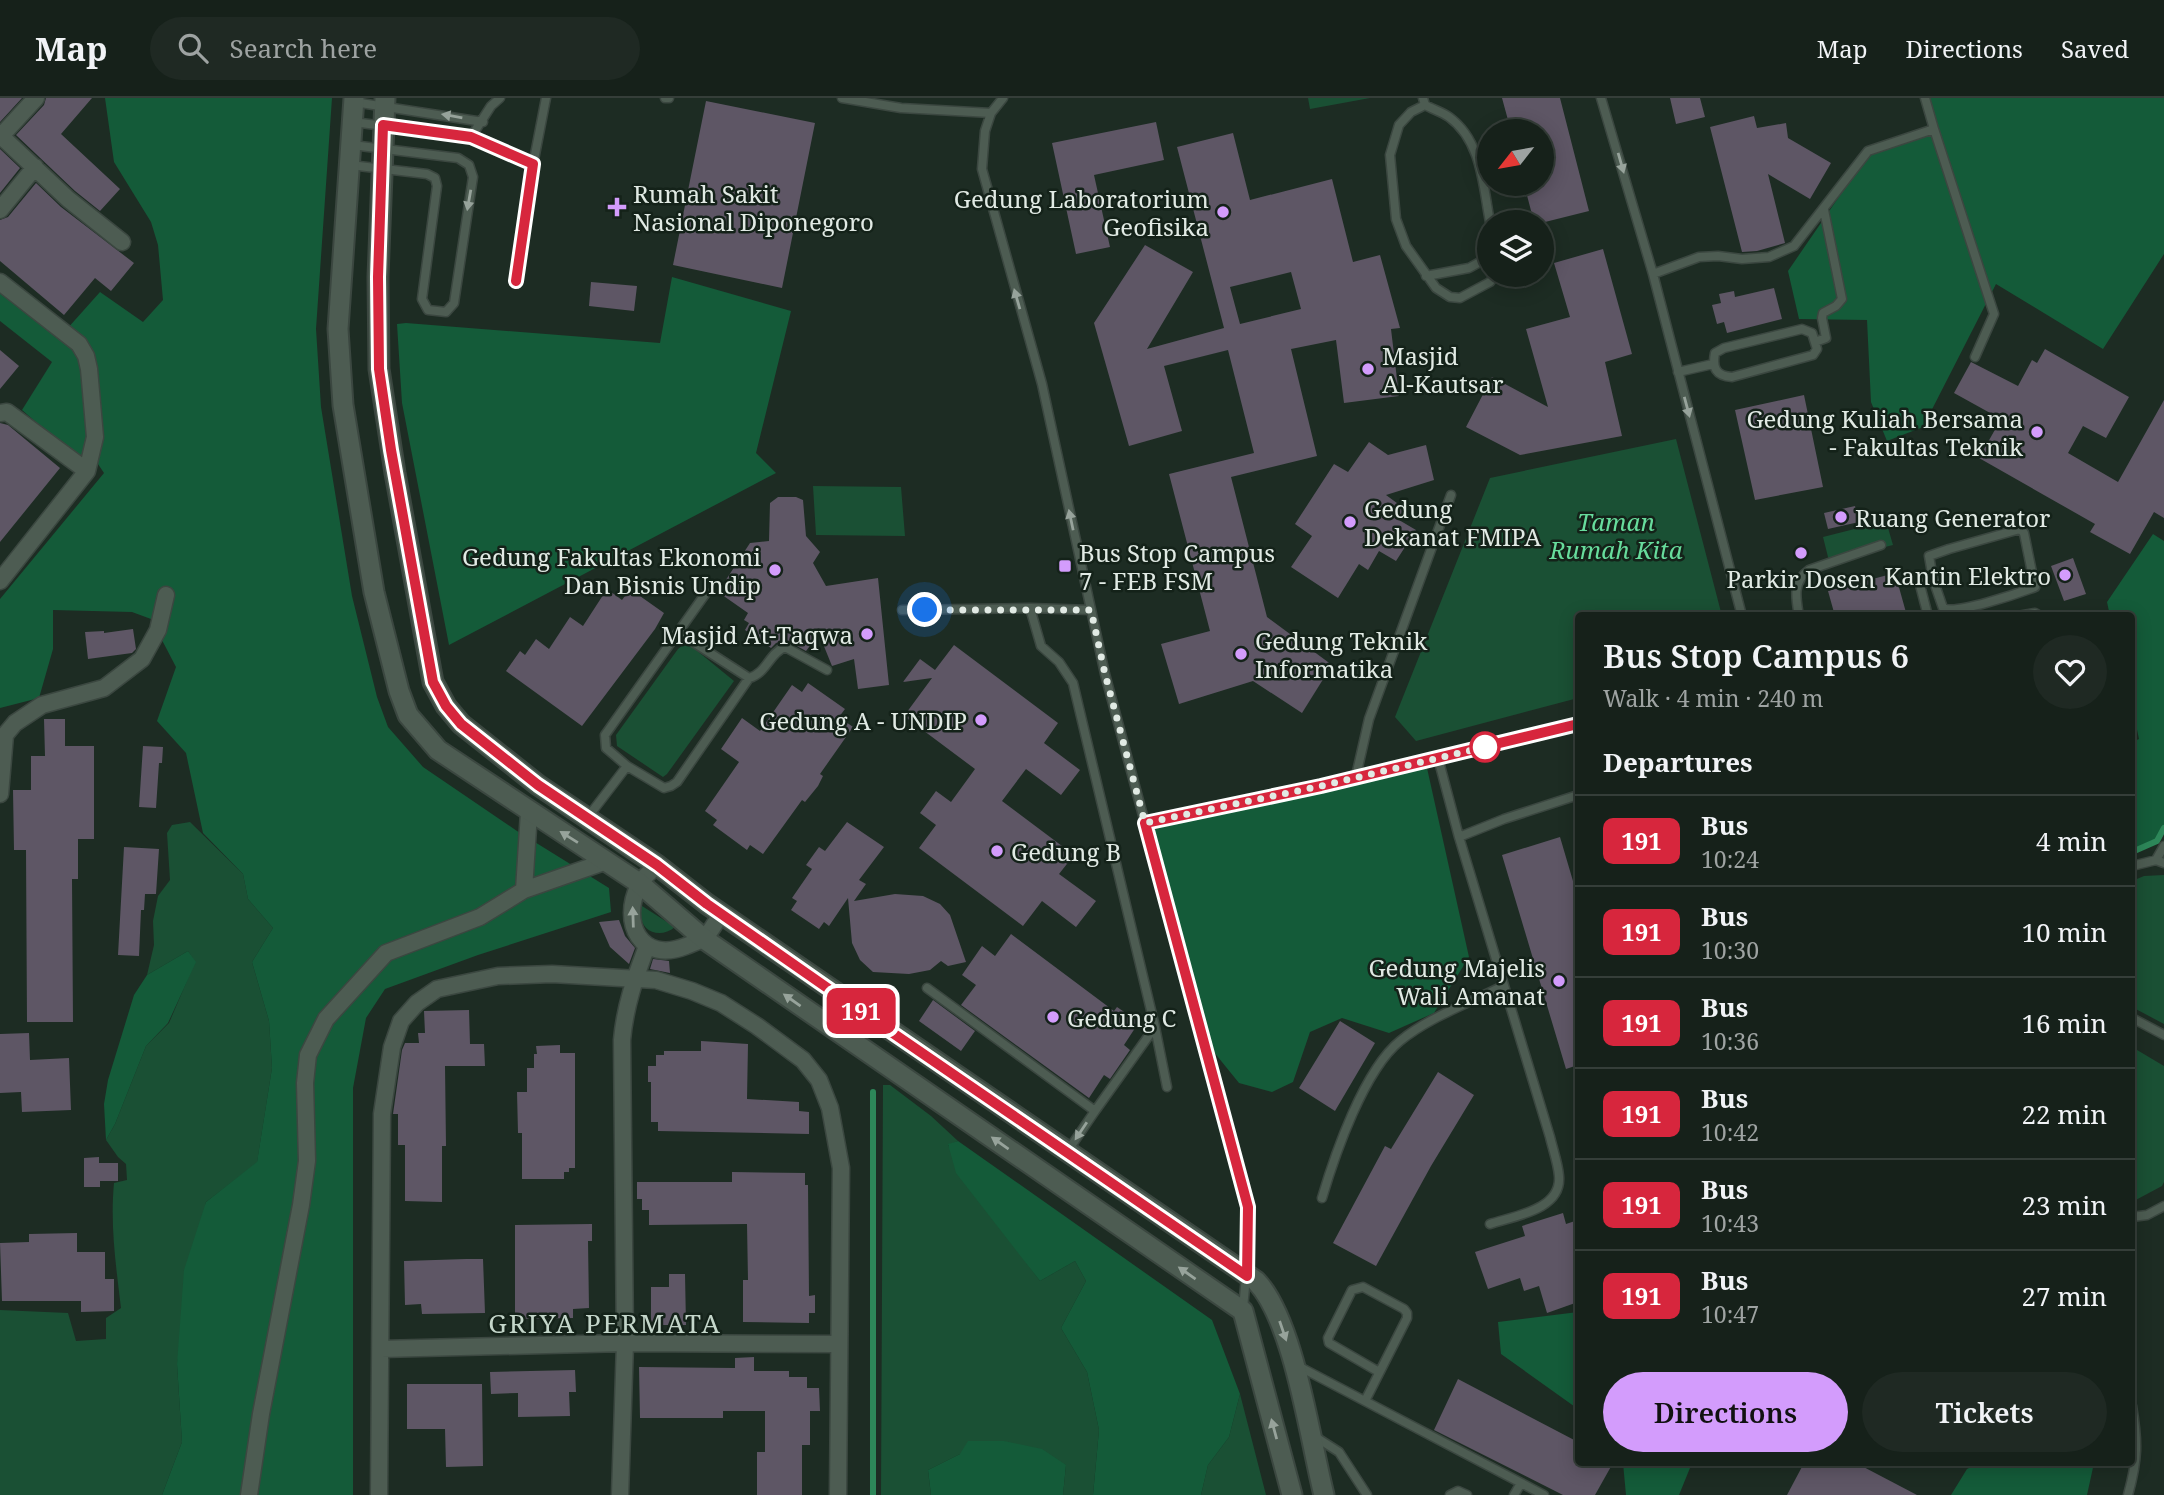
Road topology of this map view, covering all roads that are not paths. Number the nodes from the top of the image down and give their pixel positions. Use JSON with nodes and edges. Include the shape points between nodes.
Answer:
{"nodes":[{"id":1,"x":36,"y":98,"type":"edge"},
{"id":2,"x":500,"y":98,"type":"edge"},
{"id":3,"x":546,"y":98,"type":"edge"},
{"id":4,"x":842,"y":98,"type":"edge"},
{"id":5,"x":1003,"y":98,"type":"edge"},
{"id":6,"x":1601,"y":98,"type":"edge"},
{"id":7,"x":1926,"y":98,"type":"edge"},
{"id":8,"x":354,"y":100,"type":"edge"},
{"id":9,"x":385,"y":102,"type":"edge"},
{"id":10,"x":1424,"y":102,"type":"edge"},
{"id":11,"x":991,"y":113,"type":"junction"},
{"id":12,"x":353,"y":122,"type":"junction"},
{"id":13,"x":483,"y":122,"type":"junction"},
{"id":14,"x":383,"y":125,"type":"junction"},
{"id":15,"x":1934,"y":129,"type":"junction"},
{"id":16,"x":1,"y":136,"type":"edge"},
{"id":17,"x":471,"y":137,"type":"junction"},
{"id":18,"x":351,"y":155,"type":"junction"},
{"id":19,"x":382,"y":159,"type":"junction"},
{"id":20,"x":533,"y":164,"type":"junction"},
{"id":21,"x":34,"y":167,"type":"junction"},
{"id":22,"x":0,"y":210,"type":"edge"},
{"id":23,"x":1488,"y":210,"type":"edge"},
{"id":24,"x":1824,"y":210,"type":"junction"},
{"id":25,"x":122,"y":242,"type":"dead end"},
{"id":26,"x":1477,"y":264,"type":"edge"},
{"id":27,"x":1653,"y":274,"type":"junction"},
{"id":28,"x":1426,"y":276,"type":"junction"},
{"id":29,"x":516,"y":281,"type":"dead end"},
{"id":30,"x":0,"y":282,"type":"edge"},
{"id":31,"x":1481,"y":287,"type":"edge"},
{"id":32,"x":1815,"y":342,"type":"junction"},
{"id":33,"x":1975,"y":357,"type":"dead end"},
{"id":34,"x":1713,"y":363,"type":"junction"},
{"id":35,"x":1678,"y":372,"type":"junction"},
{"id":36,"x":0,"y":413,"type":"edge"},
{"id":37,"x":87,"y":471,"type":"junction"},
{"id":38,"x":1451,"y":495,"type":"dead end"},
{"id":39,"x":1881,"y":545,"type":"dead end"},
{"id":40,"x":1933,"y":579,"type":"junction"},
{"id":41,"x":0,"y":580,"type":"edge"},
{"id":42,"x":706,"y":593,"type":"dead end"},
{"id":43,"x":166,"y":595,"type":"dead end"},
{"id":44,"x":1030,"y":608,"type":"junction"},
{"id":45,"x":902,"y":610,"type":"dead end"},
{"id":46,"x":1091,"y":610,"type":"junction"},
{"id":47,"x":1741,"y":612,"type":"edge"},
{"id":48,"x":1799,"y":612,"type":"edge"},
{"id":49,"x":1927,"y":612,"type":"edge"},
{"id":50,"x":679,"y":633,"type":"junction"},
{"id":51,"x":827,"y":670,"type":"dead end"},
{"id":52,"x":749,"y":678,"type":"junction"},
{"id":53,"x":1575,"y":725,"type":"edge"},
{"id":54,"x":1438,"y":758,"type":"junction"},
{"id":55,"x":626,"y":766,"type":"junction"},
{"id":56,"x":1356,"y":776,"type":"junction"},
{"id":57,"x":538,"y":785,"type":"junction"},
{"id":58,"x":0,"y":794,"type":"edge"},
{"id":59,"x":1575,"y":795,"type":"edge"},
{"id":60,"x":529,"y":812,"type":"junction"},
{"id":61,"x":588,"y":817,"type":"junction"},
{"id":62,"x":1145,"y":823,"type":"junction"},
{"id":63,"x":1459,"y":837,"type":"junction"},
{"id":64,"x":2164,"y":846,"type":"edge"},
{"id":65,"x":607,"y":861,"type":"junction"},
{"id":66,"x":2160,"y":861,"type":"edge"},
{"id":67,"x":657,"y":865,"type":"junction"},
{"id":68,"x":2135,"y":865,"type":"edge"},
{"id":69,"x":639,"y":883,"type":"junction"},
{"id":70,"x":524,"y":890,"type":"junction"},
{"id":71,"x":721,"y":914,"type":"junction"},
{"id":72,"x":704,"y":939,"type":"junction"},
{"id":73,"x":647,"y":946,"type":"junction"},
{"id":74,"x":634,"y":979,"type":"junction"},
{"id":75,"x":1503,"y":986,"type":"junction"},
{"id":76,"x":926,"y":988,"type":"dead end"},
{"id":77,"x":2135,"y":1020,"type":"edge"},
{"id":78,"x":1155,"y":1027,"type":"junction"},
{"id":79,"x":2164,"y":1035,"type":"edge"},
{"id":80,"x":1167,"y":1087,"type":"dead end"},
{"id":81,"x":1094,"y":1111,"type":"junction"},
{"id":82,"x":1067,"y":1152,"type":"junction"},
{"id":83,"x":1322,"y":1198,"type":"dead end"},
{"id":84,"x":2164,"y":1206,"type":"edge"},
{"id":85,"x":2135,"y":1216,"type":"edge"},
{"id":86,"x":1490,"y":1224,"type":"dead end"},
{"id":87,"x":1247,"y":1276,"type":"junction"},
{"id":88,"x":1243,"y":1311,"type":"junction"},
{"id":89,"x":625,"y":1343,"type":"junction"},
{"id":90,"x":838,"y":1344,"type":"junction"},
{"id":91,"x":381,"y":1349,"type":"junction"},
{"id":92,"x":1294,"y":1363,"type":"junction"},
{"id":93,"x":1379,"y":1372,"type":"junction"},
{"id":94,"x":1365,"y":1401,"type":"junction"},
{"id":95,"x":2135,"y":1422,"type":"edge"},
{"id":96,"x":1309,"y":1433,"type":"junction"},
{"id":97,"x":1521,"y":1483,"type":"junction"},
{"id":98,"x":249,"y":1495,"type":"edge"},
{"id":99,"x":379,"y":1495,"type":"edge"},
{"id":100,"x":620,"y":1495,"type":"edge"},
{"id":101,"x":838,"y":1495,"type":"edge"},
{"id":102,"x":1292,"y":1495,"type":"edge"},
{"id":103,"x":1324,"y":1495,"type":"edge"},
{"id":104,"x":1367,"y":1495,"type":"edge"},
{"id":105,"x":1450,"y":1495,"type":"edge"},
{"id":106,"x":1467,"y":1495,"type":"edge"},
{"id":107,"x":1514,"y":1495,"type":"edge"},
{"id":108,"x":1544,"y":1495,"type":"edge"},
{"id":109,"x":2128,"y":1495,"type":"edge"}],
"edges":[{"from":1,"to":16,"type":"street"},
{"from":2,"to":13,"type":"lane"},
{"from":3,"to":20,"type":"lane"},
{"from":4,"to":11,"type":"lane","via":[[901,108]]},
{"from":5,"to":11,"type":"lane"},
{"from":6,"to":27,"type":"lane","one_way":true},
{"from":7,"to":15,"type":"lane"},
{"from":8,"to":9,"type":"lane"},
{"from":8,"to":12,"type":"street"},
{"from":13,"to":9,"type":"lane","one_way":true},
{"from":9,"to":14,"type":"street"},
{"from":10,"to":23,"type":"lane","via":[[1450,118],[1470,140]]},
{"from":10,"to":28,"type":"lane","via":[[1399,125],[1390,155],[1396,219],[1406,246]]},
{"from":46,"to":11,"type":"lane","one_way":true,"via":[[1042,384],[982,169]]},
{"from":12,"to":14,"type":"lane"},
{"from":12,"to":18,"type":"street"},
{"from":13,"to":17,"type":"lane"},
{"from":14,"to":17,"type":"lane"},
{"from":14,"to":19,"type":"street"},
{"from":15,"to":24,"type":"lane","via":[[1868,151]]},
{"from":15,"to":33,"type":"lane","via":[[1994,314]]},
{"from":16,"to":21,"type":"street"},
{"from":17,"to":20,"type":"lane"},
{"from":18,"to":19,"type":"lane"},
{"from":18,"to":19,"type":"lane"},
{"from":18,"to":60,"type":"street","via":[[338,329],[343,405],[374,592],[399,691],[408,715],[438,750]]},
{"from":19,"to":19,"type":"lane","one_way":true,"via":[[458,158],[469,165],[473,177],[454,303],[446,312],[428,310],[422,299],[435,178]]},
{"from":19,"to":57,"type":"street","via":[[379,369],[433,682],[461,724]]},
{"from":20,"to":29,"type":"lane"},
{"from":21,"to":22,"type":"street"},
{"from":21,"to":25,"type":"street"},
{"from":24,"to":27,"type":"lane","via":[[1794,246],[1769,257],[1699,257]]},
{"from":24,"to":32,"type":"lane","via":[[1842,299],[1823,313],[1826,338]]},
{"from":26,"to":28,"type":"lane"},
{"from":27,"to":35,"type":"lane"},
{"from":28,"to":31,"type":"lane","via":[[1450,297],[1460,298]]},
{"from":30,"to":37,"type":"street","via":[[79,344],[86,356],[95,437]]},
{"from":32,"to":34,"type":"lane","via":[[1812,333],[1802,329],[1724,348],[1715,353]]},
{"from":32,"to":34,"type":"lane","via":[[1813,355],[1732,377],[1717,373]]},
{"from":34,"to":35,"type":"lane"},
{"from":35,"to":47,"type":"lane","one_way":true},
{"from":36,"to":37,"type":"street","via":[[7,412]]},
{"from":37,"to":41,"type":"street"},
{"from":38,"to":56,"type":"lane","via":[[1369,719]]},
{"from":39,"to":48,"type":"lane","via":[[1802,575],[1796,587]]},
{"from":40,"to":40,"type":"lane","via":[[1943,608],[1948,610],[2036,584],[2025,533],[2020,530],[1931,555]]},
{"from":40,"to":49,"type":"lane","via":[[1920,585]]},
{"from":42,"to":50,"type":"lane"},
{"from":43,"to":58,"type":"street","via":[[158,630],[142,659],[104,688],[42,705],[15,723],[5,735]]},
{"from":44,"to":45,"type":"lane"},
{"from":44,"to":46,"type":"lane"},
{"from":44,"to":78,"type":"lane","via":[[1041,646],[1073,683]]},
{"from":46,"to":62,"type":"lane"},
{"from":50,"to":52,"type":"lane"},
{"from":50,"to":55,"type":"lane","via":[[605,735],[606,748]]},
{"from":51,"to":52,"type":"lane","via":[[785,647],[758,676]]},
{"from":52,"to":55,"type":"lane","via":[[677,782],[664,788]]},
{"from":53,"to":54,"type":"lane"},
{"from":54,"to":56,"type":"lane"},
{"from":54,"to":63,"type":"lane"},
{"from":55,"to":61,"type":"lane"},
{"from":56,"to":62,"type":"lane"},
{"from":57,"to":60,"type":"street"},
{"from":57,"to":61,"type":"street"},
{"from":59,"to":63,"type":"lane"},
{"from":65,"to":60,"type":"street","one_way":true},
{"from":60,"to":70,"type":"street"},
{"from":61,"to":67,"type":"street"},
{"from":62,"to":87,"type":"lane","via":[[1248,1207]]},
{"from":63,"to":75,"type":"lane"},
{"from":64,"to":66,"type":"lane"},
{"from":65,"to":69,"type":"street"},
{"from":65,"to":70,"type":"street"},
{"from":66,"to":68,"type":"lane"},
{"from":67,"to":69,"type":"street"},
{"from":67,"to":71,"type":"street"},
{"from":69,"to":72,"type":"street"},
{"from":73,"to":69,"type":"street","one_way":true,"via":[[633,927]]},
{"from":70,"to":98,"type":"street","via":[[481,917],[386,953],[326,1019],[308,1055],[306,1172]]},
{"from":71,"to":72,"type":"street"},
{"from":71,"to":82,"type":"street"},
{"from":72,"to":73,"type":"street","via":[[676,950]]},
{"from":88,"to":72,"type":"street","one_way":true},
{"from":73,"to":74,"type":"street"},
{"from":74,"to":89,"type":"street","via":[[622,1040]]},
{"from":74,"to":90,"type":"street","via":[[656,980],[721,1003],[803,1060],[819,1080],[830,1108],[841,1168]]},
{"from":74,"to":91,"type":"street","via":[[552,974],[467,981],[438,989],[416,1003],[401,1021],[392,1047],[382,1115]]},
{"from":75,"to":83,"type":"lane","via":[[1422,1027],[1384,1058],[1357,1104]]},
{"from":75,"to":86,"type":"lane","via":[[1559,1177],[1558,1188],[1543,1206]]},
{"from":76,"to":81,"type":"lane"},
{"from":77,"to":79,"type":"lane"},
{"from":78,"to":80,"type":"lane"},
{"from":78,"to":81,"type":"lane"},
{"from":81,"to":82,"type":"lane","one_way":true},
{"from":82,"to":87,"type":"street"},
{"from":84,"to":85,"type":"lane"},
{"from":87,"to":88,"type":"lane"},
{"from":87,"to":92,"type":"street","one_way":true,"via":[[1273,1302]]},
{"from":102,"to":88,"type":"street","one_way":true},
{"from":89,"to":90,"type":"street"},
{"from":89,"to":91,"type":"street"},
{"from":89,"to":100,"type":"street"},
{"from":90,"to":101,"type":"street"},
{"from":91,"to":99,"type":"street"},
{"from":92,"to":94,"type":"lane"},
{"from":92,"to":96,"type":"street"},
{"from":93,"to":93,"type":"lane","via":[[1407,1314],[1404,1308],[1357,1287],[1329,1343]]},
{"from":93,"to":94,"type":"lane"},
{"from":94,"to":97,"type":"lane"},
{"from":95,"to":109,"type":"lane","via":[[2137,1464]]},
{"from":96,"to":103,"type":"street"},
{"from":96,"to":104,"type":"lane","via":[[1339,1452]]},
{"from":97,"to":107,"type":"lane"},
{"from":97,"to":108,"type":"lane"},
{"from":105,"to":106,"type":"lane","via":[[1458,1491]]}]}
